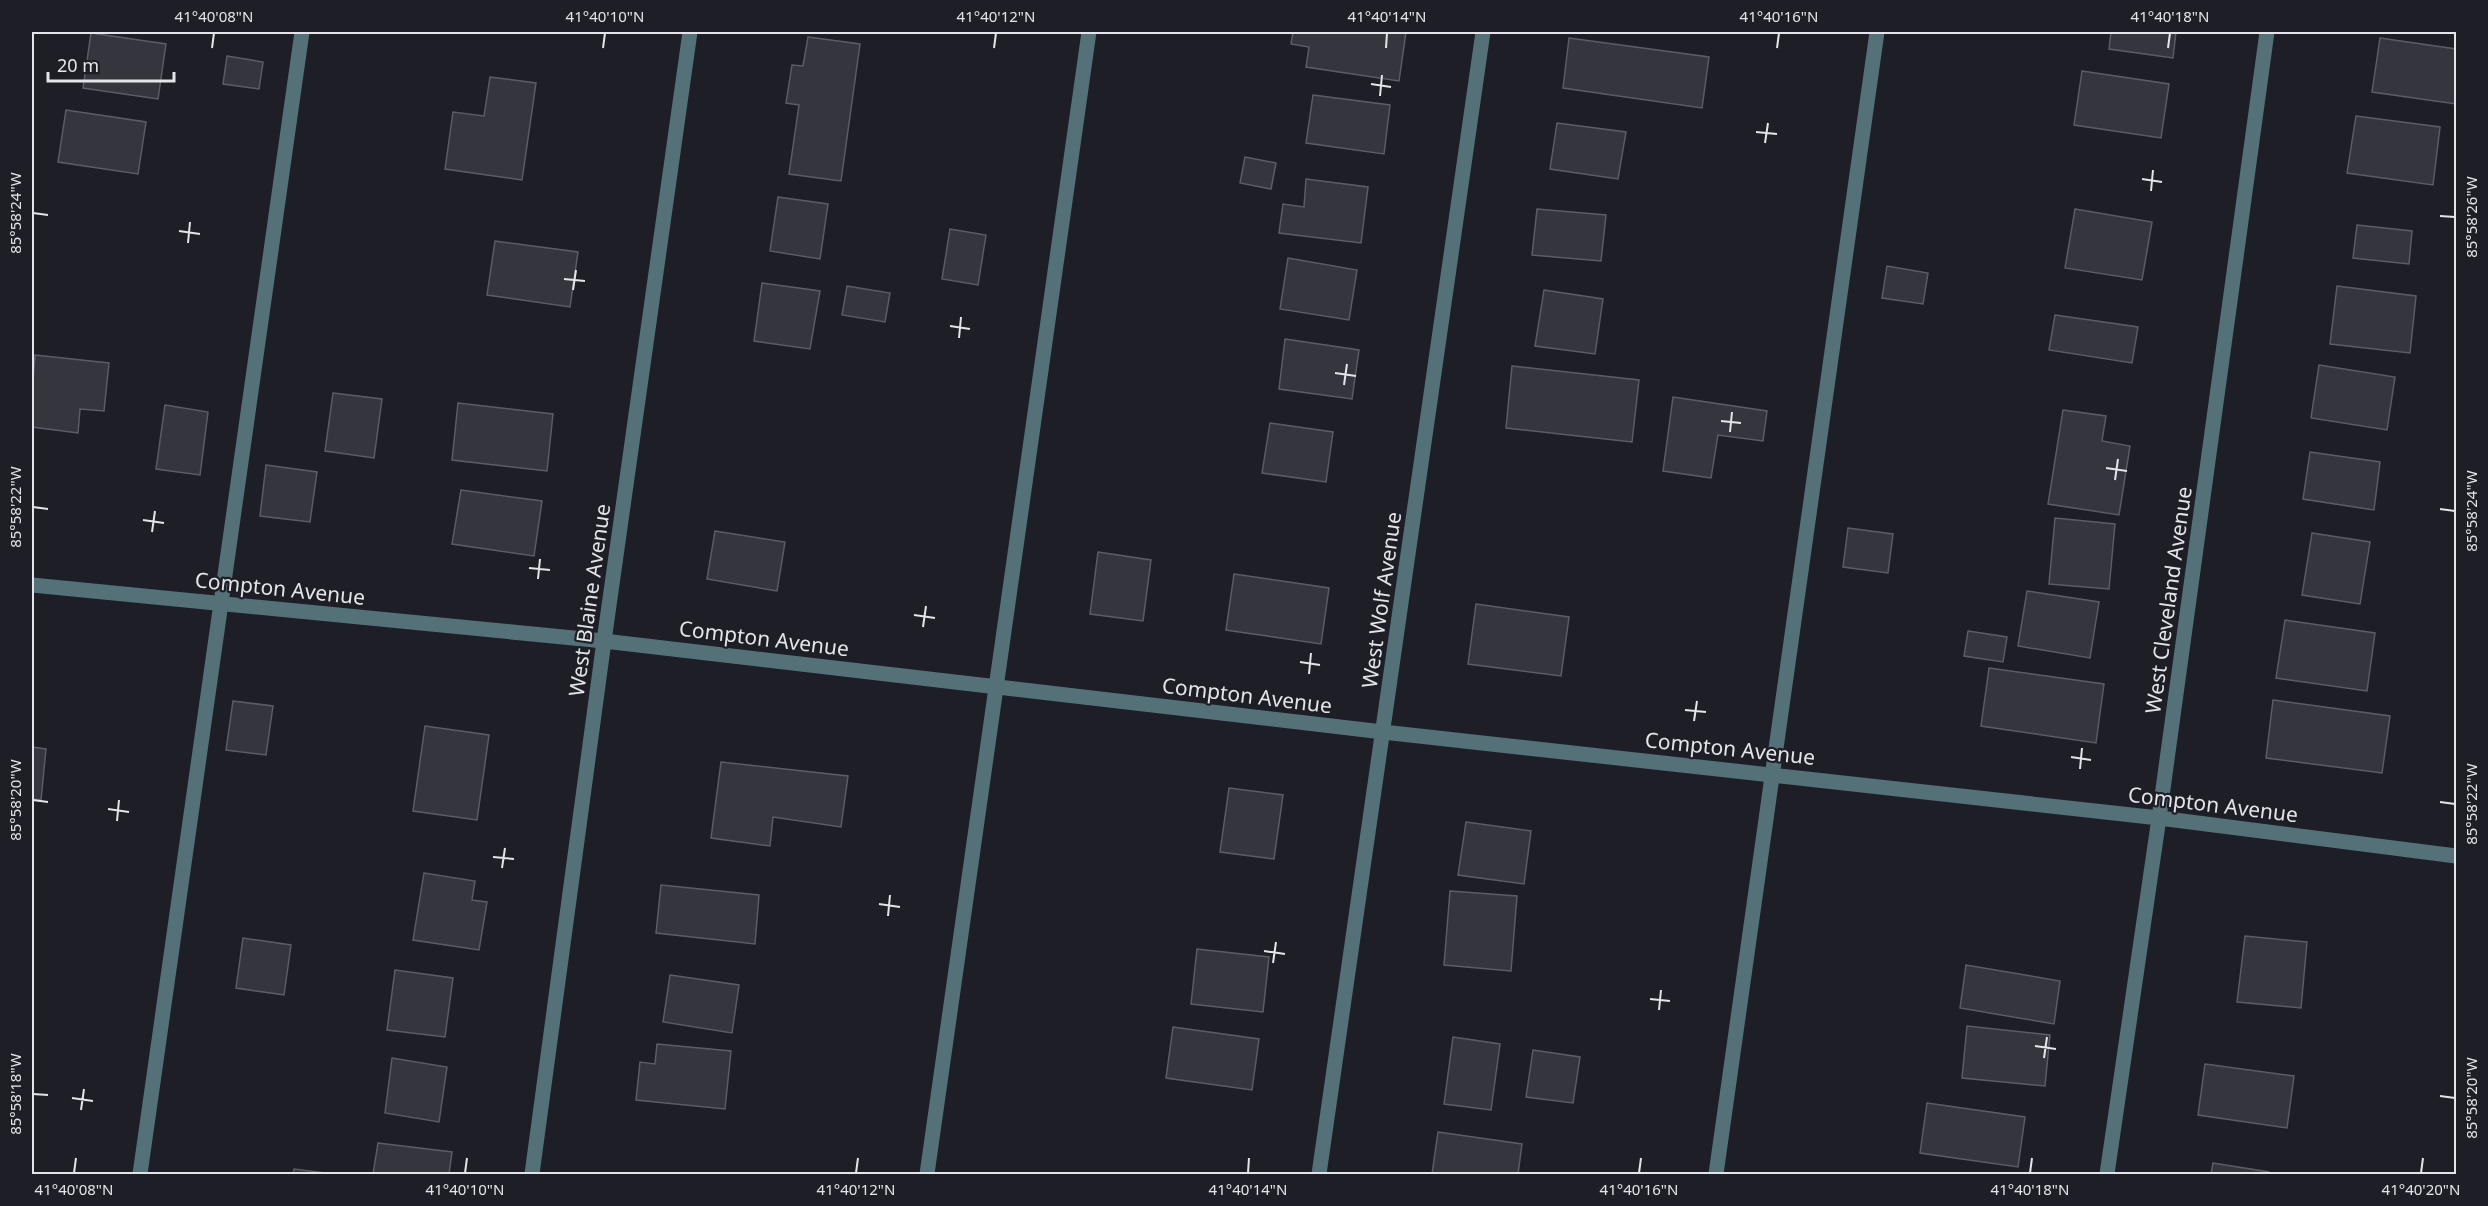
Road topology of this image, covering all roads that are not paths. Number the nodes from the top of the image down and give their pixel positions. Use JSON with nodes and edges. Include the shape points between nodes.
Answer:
{"nodes":[{"id":1,"x":302,"y":32,"type":"edge"},
{"id":2,"x":690,"y":32,"type":"edge"},
{"id":3,"x":1089,"y":32,"type":"edge"},
{"id":4,"x":1483,"y":32,"type":"edge"},
{"id":5,"x":1877,"y":32,"type":"edge"},
{"id":6,"x":2267,"y":32,"type":"edge"},
{"id":7,"x":32,"y":585,"type":"edge"},
{"id":8,"x":221,"y":603,"type":"junction"},
{"id":9,"x":604,"y":641,"type":"junction"},
{"id":10,"x":995,"y":686,"type":"junction"},
{"id":11,"x":1383,"y":732,"type":"junction"},
{"id":12,"x":1772,"y":774,"type":"junction"},
{"id":13,"x":2159,"y":818,"type":"junction"},
{"id":14,"x":2457,"y":856,"type":"edge"},
{"id":15,"x":140,"y":1174,"type":"edge"},
{"id":16,"x":532,"y":1174,"type":"edge"},
{"id":17,"x":927,"y":1174,"type":"edge"},
{"id":18,"x":1319,"y":1174,"type":"edge"},
{"id":19,"x":1716,"y":1174,"type":"edge"},
{"id":20,"x":2107,"y":1174,"type":"edge"}],
"edges":[{"from":1,"to":8,"type":"street"},
{"from":2,"to":9,"type":"street","name":"West Blaine Avenue"},
{"from":3,"to":10,"type":"street"},
{"from":4,"to":11,"type":"street","name":"West Wolf Avenue"},
{"from":5,"to":12,"type":"street"},
{"from":6,"to":13,"type":"street","name":"West Cleveland Avenue"},
{"from":7,"to":8,"type":"street","name":"Compton Avenue"},
{"from":8,"to":9,"type":"street","name":"Compton Avenue"},
{"from":8,"to":15,"type":"street"},
{"from":9,"to":10,"type":"street","name":"Compton Avenue"},
{"from":9,"to":16,"type":"street","name":"West Blaine Avenue"},
{"from":10,"to":11,"type":"street","name":"Compton Avenue"},
{"from":10,"to":17,"type":"street"},
{"from":11,"to":12,"type":"street","name":"Compton Avenue"},
{"from":11,"to":18,"type":"street","name":"West Wolf Avenue"},
{"from":12,"to":13,"type":"street","name":"Compton Avenue"},
{"from":12,"to":19,"type":"street"},
{"from":13,"to":14,"type":"street","name":"Compton Avenue"},
{"from":13,"to":20,"type":"street","name":"West Cleveland Avenue"}]}
